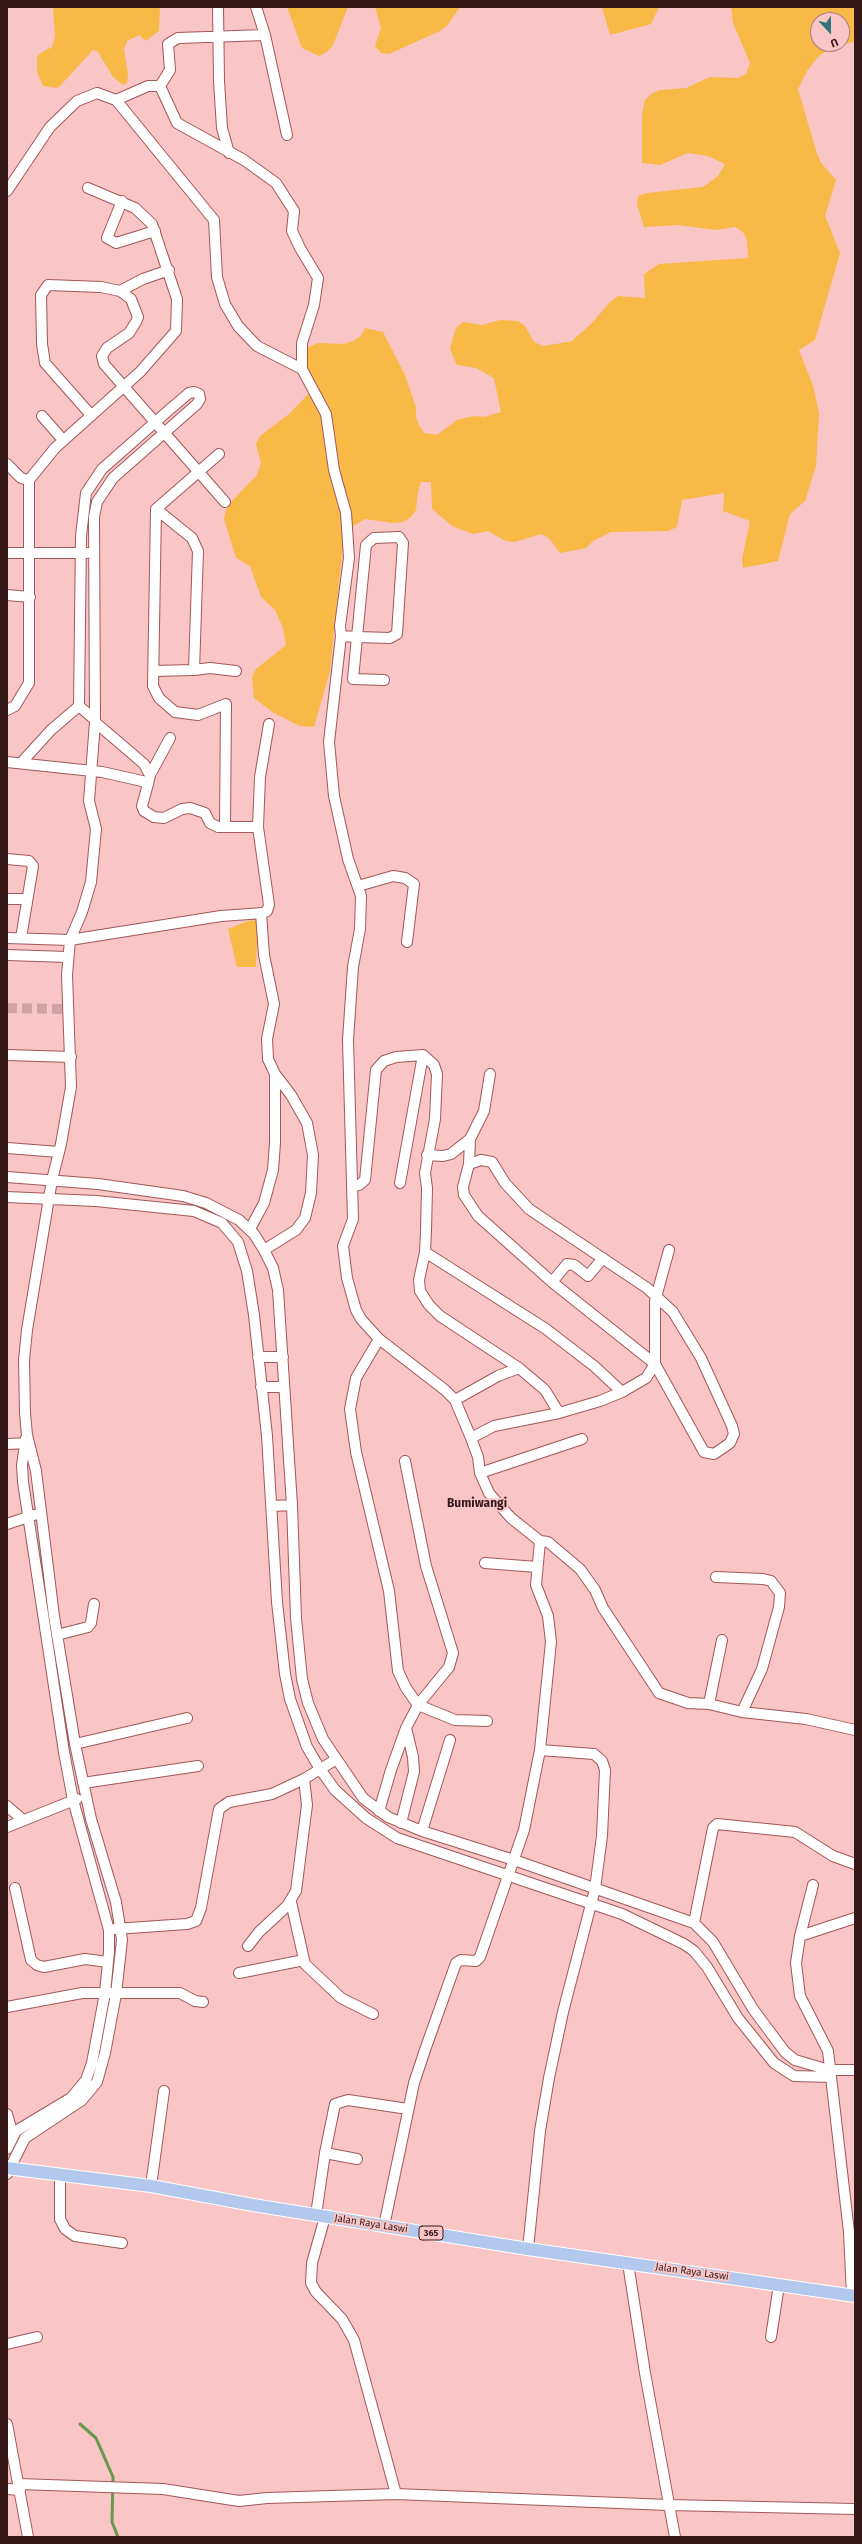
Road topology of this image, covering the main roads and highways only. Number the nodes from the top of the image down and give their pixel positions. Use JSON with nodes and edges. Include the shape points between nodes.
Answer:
{"nodes":[{"id":1,"x":8,"y":2170,"type":"edge"},
{"id":2,"x":853,"y":2295,"type":"edge"}],
"edges":[{"from":1,"to":2,"type":"main road","name":"Jalan Raya Laswi","number":"365","via":[[151,2186],[528,2249]]}]}
